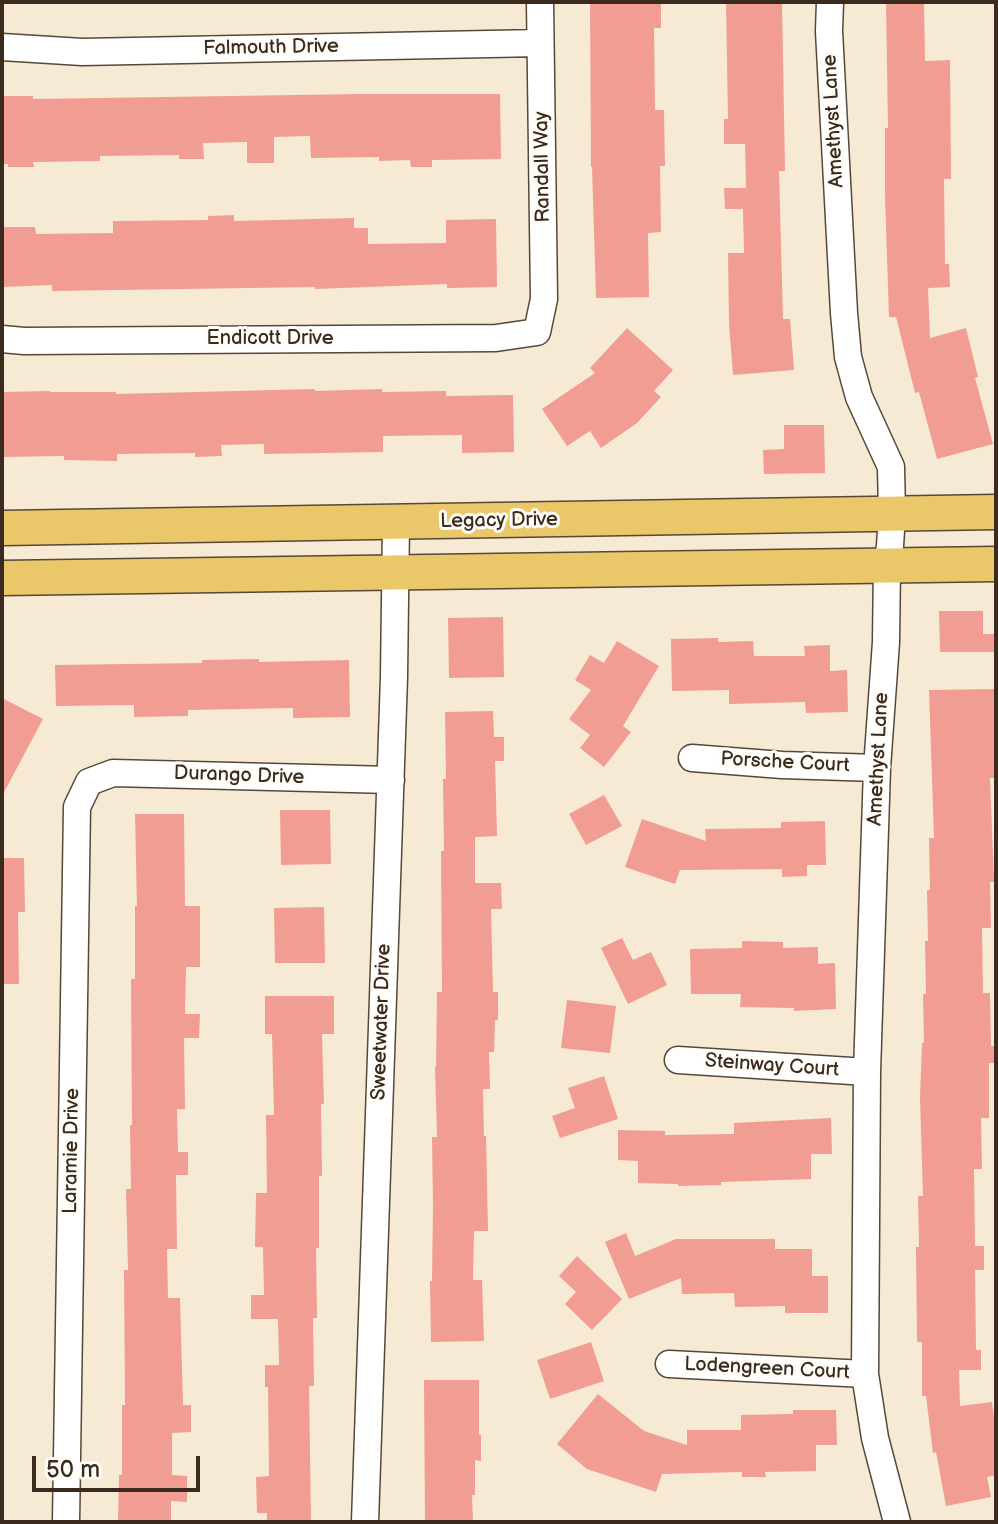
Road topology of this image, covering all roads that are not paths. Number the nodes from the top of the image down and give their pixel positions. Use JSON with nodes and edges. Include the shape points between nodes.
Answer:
{"nodes":[{"id":1,"x":540,"y":2,"type":"edge"},
{"id":2,"x":830,"y":2,"type":"edge"},
{"id":3,"x":540,"y":43,"type":"junction"},
{"id":4,"x":2,"y":47,"type":"edge"},
{"id":5,"x":537,"y":332,"type":"joint"},
{"id":6,"x":2,"y":339,"type":"edge"},
{"id":7,"x":996,"y":512,"type":"edge"},
{"id":8,"x":892,"y":514,"type":"junction"},
{"id":9,"x":396,"y":522,"type":"junction"},
{"id":10,"x":2,"y":528,"type":"edge"},
{"id":11,"x":996,"y":564,"type":"edge"},
{"id":12,"x":887,"y":565,"type":"junction"},
{"id":13,"x":395,"y":572,"type":"junction"},
{"id":14,"x":2,"y":578,"type":"edge"},
{"id":15,"x":692,"y":758,"type":"dead end"},
{"id":16,"x":877,"y":768,"type":"junction"},
{"id":17,"x":391,"y":780,"type":"junction"},
{"id":18,"x":89,"y":782,"type":"joint"},
{"id":19,"x":678,"y":1060,"type":"dead end"},
{"id":20,"x":867,"y":1072,"type":"junction"},
{"id":21,"x":669,"y":1364,"type":"dead end"},
{"id":22,"x":865,"y":1374,"type":"junction"},
{"id":23,"x":66,"y":1522,"type":"edge"},
{"id":24,"x":365,"y":1522,"type":"edge"},
{"id":25,"x":897,"y":1522,"type":"edge"}],
"edges":[{"from":1,"to":3,"type":"street","name":"Randall Way"},
{"from":2,"to":8,"type":"street","name":"Amethyst Lane","via":[[848,357],[859,397],[891,467]]},
{"from":3,"to":4,"type":"street","name":"Falmouth Drive","via":[[82,52]]},
{"from":3,"to":5,"type":"street","name":"Randall Way","via":[[544,299]]},
{"from":5,"to":6,"type":"street","name":"Endicott Drive","via":[[496,338]]},
{"from":7,"to":8,"type":"main road","name":"Legacy Drive"},
{"from":8,"to":9,"type":"main road","name":"Legacy Drive"},
{"from":8,"to":12,"type":"street","name":"Amethyst Lane"},
{"from":9,"to":10,"type":"main road","name":"Legacy Drive"},
{"from":9,"to":13,"type":"street","name":"Sweetwater Drive"},
{"from":11,"to":12,"type":"main road"},
{"from":12,"to":13,"type":"main road"},
{"from":12,"to":16,"type":"street","name":"Amethyst Lane"},
{"from":13,"to":14,"type":"main road"},
{"from":13,"to":17,"type":"street","name":"Sweetwater Drive"},
{"from":15,"to":16,"type":"street","name":"Porsche Court"},
{"from":16,"to":20,"type":"street","name":"Amethyst Lane"},
{"from":17,"to":18,"type":"street","name":"Durango Drive","via":[[113,773]]},
{"from":17,"to":24,"type":"street","name":"Sweetwater Drive"},
{"from":18,"to":23,"type":"street","name":"Laramie Drive","via":[[77,807]]},
{"from":19,"to":20,"type":"street","name":"Steinway Court"},
{"from":20,"to":22,"type":"street","name":"Amethyst Lane"},
{"from":21,"to":22,"type":"street","name":"Lodengreen Court"},
{"from":22,"to":25,"type":"street","name":"Amethyst Lane"}]}
